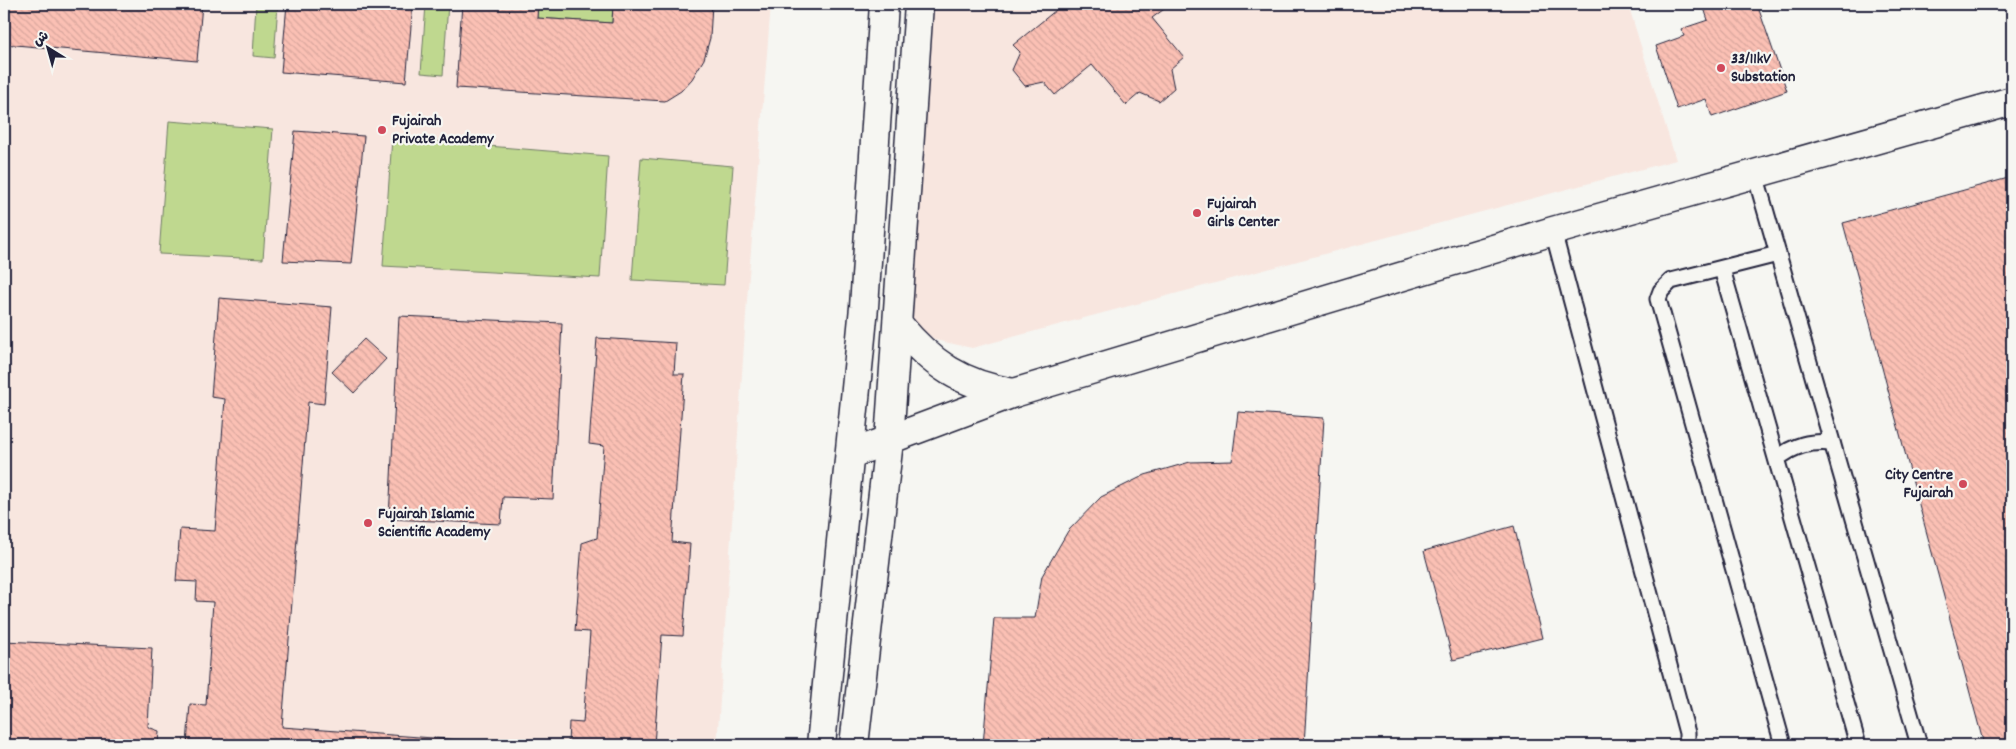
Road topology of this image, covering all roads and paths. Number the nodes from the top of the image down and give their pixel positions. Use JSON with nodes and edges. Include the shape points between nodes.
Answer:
{"nodes":[{"id":1,"x":884,"y":4,"type":"edge"},
{"id":2,"x":919,"y":4,"type":"edge"},
{"id":3,"x":2012,"y":101,"type":"edge"},
{"id":4,"x":1755,"y":174,"type":"junction"},
{"id":5,"x":1553,"y":231,"type":"junction"},
{"id":6,"x":1778,"y":254,"type":"junction"},
{"id":7,"x":1722,"y":268,"type":"junction"},
{"id":8,"x":898,"y":324,"type":"junction"},
{"id":9,"x":1014,"y":393,"type":"junction"},
{"id":10,"x":890,"y":441,"type":"junction"},
{"id":11,"x":1832,"y":443,"type":"junction"},
{"id":12,"x":851,"y":454,"type":"junction"},
{"id":13,"x":1777,"y":459,"type":"junction"},
{"id":14,"x":821,"y":745,"type":"edge"},
{"id":15,"x":854,"y":745,"type":"edge"},
{"id":16,"x":1687,"y":745,"type":"edge"},
{"id":17,"x":1783,"y":745,"type":"edge"},
{"id":18,"x":1858,"y":745,"type":"edge"},
{"id":19,"x":1919,"y":745,"type":"edge"}],
"edges":[{"from":1,"to":12,"type":"main road"},
{"from":2,"to":8,"type":"main road"},
{"from":3,"to":4,"type":"main road"},
{"from":4,"to":5,"type":"main road"},
{"from":4,"to":6,"type":"lane"},
{"from":5,"to":9,"type":"main road"},
{"from":5,"to":16,"type":"lane","via":[[1684,723]]},
{"from":6,"to":7,"type":"lane"},
{"from":6,"to":11,"type":"lane"},
{"from":7,"to":13,"type":"lane"},
{"from":7,"to":17,"type":"lane","via":[[1671,281],[1661,291],[1659,306]]},
{"from":8,"to":9,"type":"main road","via":[[913,342],[948,371],[969,382]]},
{"from":8,"to":10,"type":"main road"},
{"from":9,"to":10,"type":"main road"},
{"from":10,"to":12,"type":"main road"},
{"from":10,"to":15,"type":"main road"},
{"from":11,"to":13,"type":"lane","via":[[1817,441],[1803,444],[1789,449]]},
{"from":11,"to":19,"type":"lane"},
{"from":12,"to":14,"type":"main road"},
{"from":13,"to":18,"type":"lane"}]}
